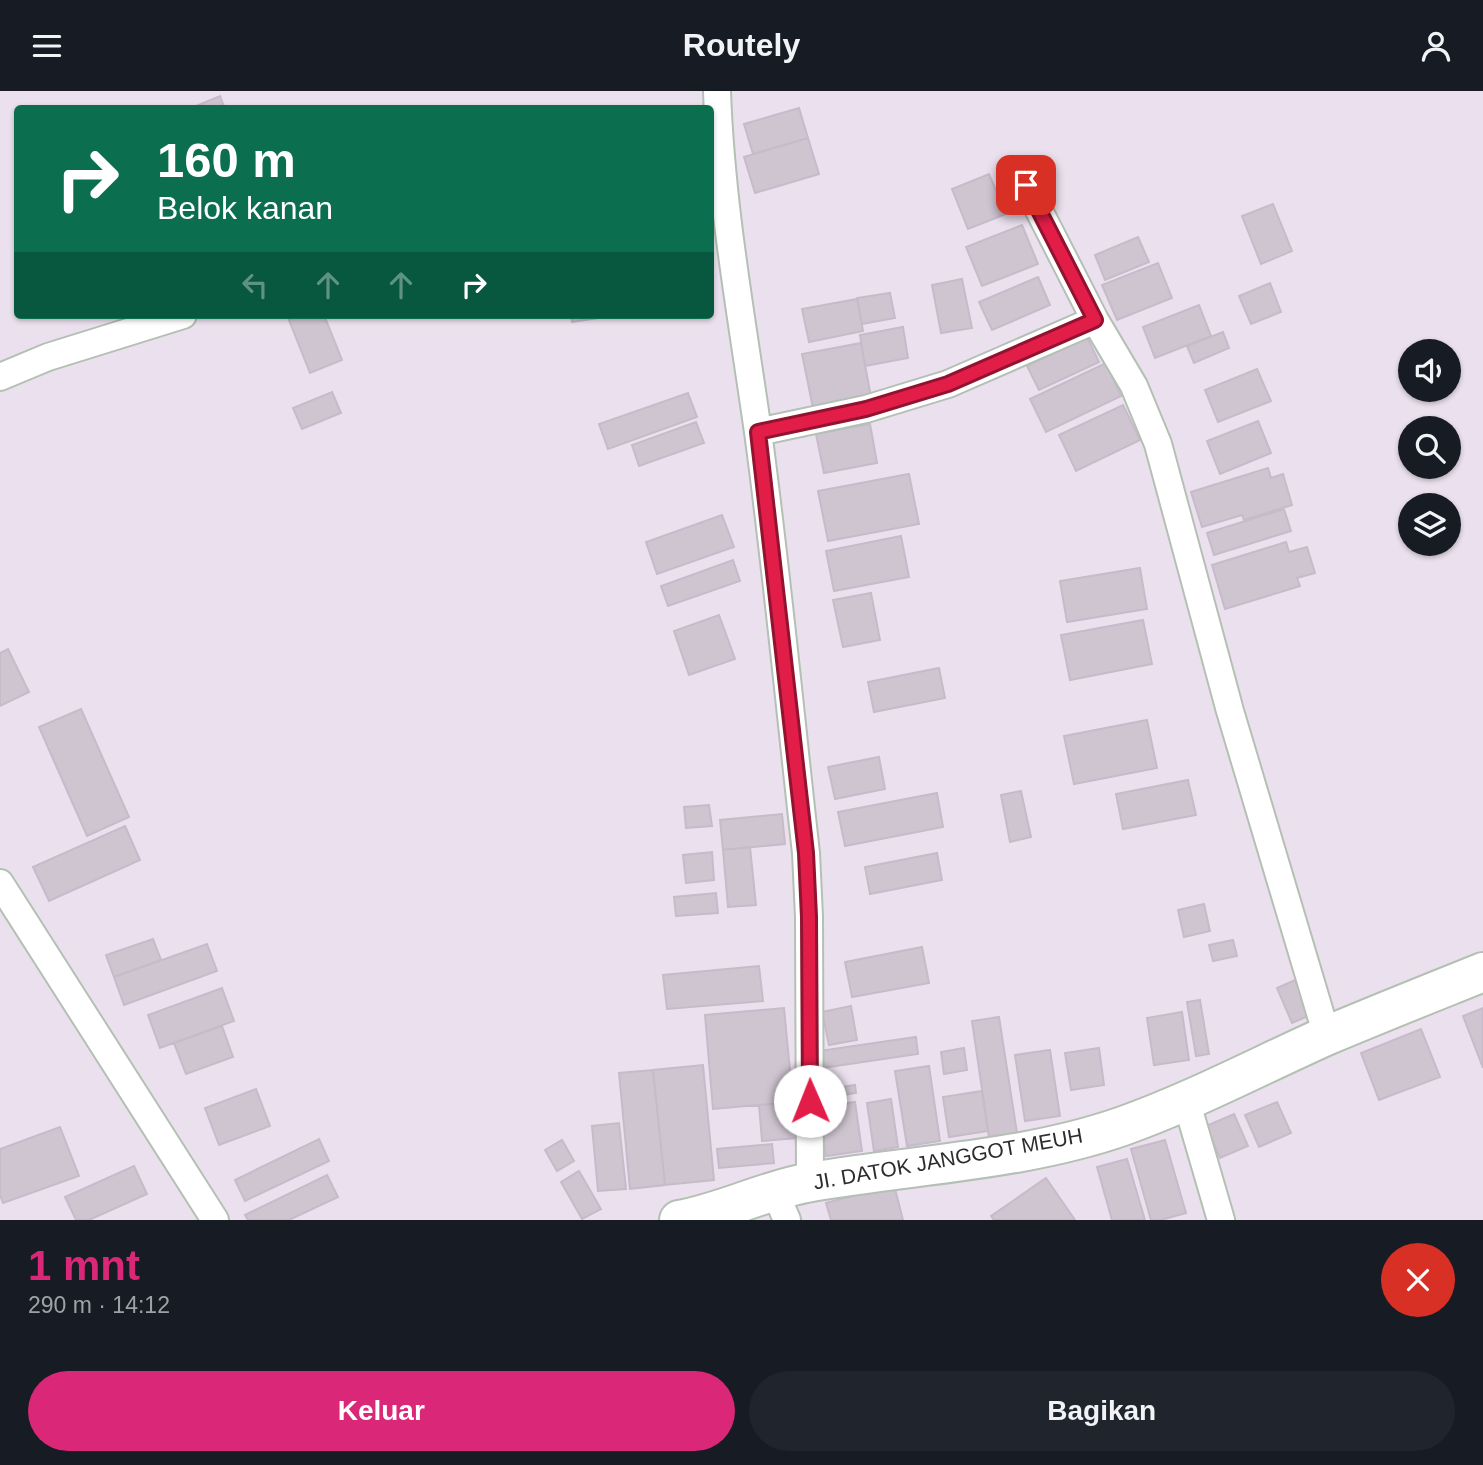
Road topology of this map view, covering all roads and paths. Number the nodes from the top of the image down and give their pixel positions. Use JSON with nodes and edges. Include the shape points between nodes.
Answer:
{"nodes":[{"id":1,"x":717,"y":91,"type":"edge"},
{"id":2,"x":717,"y":173,"type":"edge"},
{"id":3,"x":1026,"y":185,"type":"dead end"},
{"id":4,"x":170,"y":319,"type":"edge"},
{"id":5,"x":1095,"y":320,"type":"junction"},
{"id":6,"x":0,"y":377,"type":"edge"},
{"id":7,"x":758,"y":432,"type":"junction"},
{"id":8,"x":0,"y":883,"type":"edge"},
{"id":9,"x":1483,"y":972,"type":"edge"},
{"id":10,"x":1327,"y":1036,"type":"junction"},
{"id":11,"x":1186,"y":1100,"type":"junction"},
{"id":12,"x":790,"y":1197,"type":"edge"},
{"id":13,"x":215,"y":1220,"type":"edge"},
{"id":14,"x":679,"y":1220,"type":"edge"},
{"id":15,"x":1221,"y":1220,"type":"edge"}],
"edges":[{"from":1,"to":2,"type":"street"},
{"from":2,"to":7,"type":"street"},
{"from":3,"to":5,"type":"street"},
{"from":4,"to":6,"type":"street"},
{"from":5,"to":7,"type":"street","via":[[948,384],[866,409]]},
{"from":5,"to":10,"type":"street","via":[[1134,386],[1158,444],[1230,711]]},
{"from":7,"to":12,"type":"street","via":[[806,853],[809,917]]},
{"from":8,"to":13,"type":"street"},
{"from":9,"to":10,"type":"street","name":"JI. DATOK JANGGOT MEUH"},
{"from":10,"to":11,"type":"street","name":"JI. DATOK JANGGOT MEUH"},
{"from":11,"to":12,"type":"street","name":"JI. DATOK JANGGOT MEUH","via":[[1123,1126],[1058,1145]]},
{"from":11,"to":15,"type":"street"},
{"from":12,"to":14,"type":"street","name":"JI. DATOK JANGGOT MEUH"}]}
